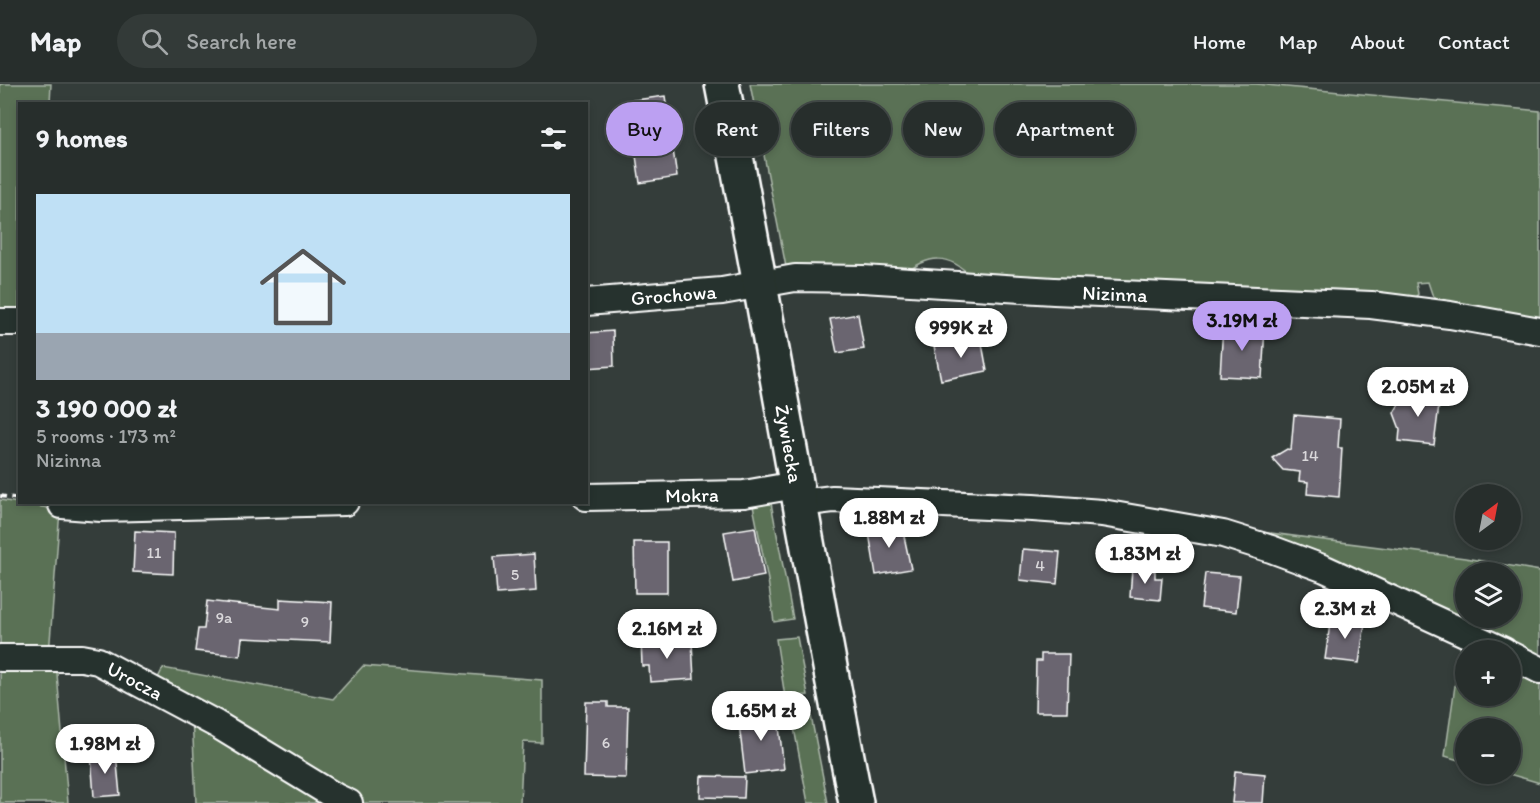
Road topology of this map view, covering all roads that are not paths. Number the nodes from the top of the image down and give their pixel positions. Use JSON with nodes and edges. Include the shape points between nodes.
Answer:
{"nodes":[{"id":1,"x":722,"y":84,"type":"edge"},
{"id":2,"x":761,"y":284,"type":"junction"},
{"id":3,"x":588,"y":302,"type":"edge"},
{"id":4,"x":0,"y":322,"type":"edge"},
{"id":5,"x":18,"y":322,"type":"edge"},
{"id":6,"x":1540,"y":332,"type":"edge"},
{"id":7,"x":798,"y":494,"type":"junction"},
{"id":8,"x":588,"y":498,"type":"edge"},
{"id":9,"x":264,"y":504,"type":"edge"},
{"id":10,"x":62,"y":505,"type":"dead end"},
{"id":11,"x":1480,"y":640,"type":"edge"},
{"id":12,"x":0,"y":658,"type":"edge"},
{"id":13,"x":1521,"y":660,"type":"edge"},
{"id":14,"x":1540,"y":670,"type":"edge"},
{"id":15,"x":349,"y":803,"type":"edge"},
{"id":16,"x":856,"y":803,"type":"edge"}],
"edges":[{"from":1,"to":2,"type":"main road","name":"Żywiecka"},
{"from":2,"to":3,"type":"street","name":"Grochowa"},
{"from":2,"to":6,"type":"street","name":"Nizinna","via":[[795,279],[863,279],[1371,305]]},
{"from":2,"to":7,"type":"main road","name":"Żywiecka"},
{"from":4,"to":5,"type":"street"},
{"from":7,"to":8,"type":"street","name":"Mokra"},
{"from":7,"to":11,"type":"street","name":"Mokra","via":[[1101,513],[1223,534],[1325,569]]},
{"from":7,"to":16,"type":"main road","name":"Żywiecka"},
{"from":9,"to":10,"type":"street","via":[[101,508]]},
{"from":12,"to":15,"type":"street","name":"Urocza","via":[[98,661],[216,724]]},
{"from":13,"to":14,"type":"street"}]}
